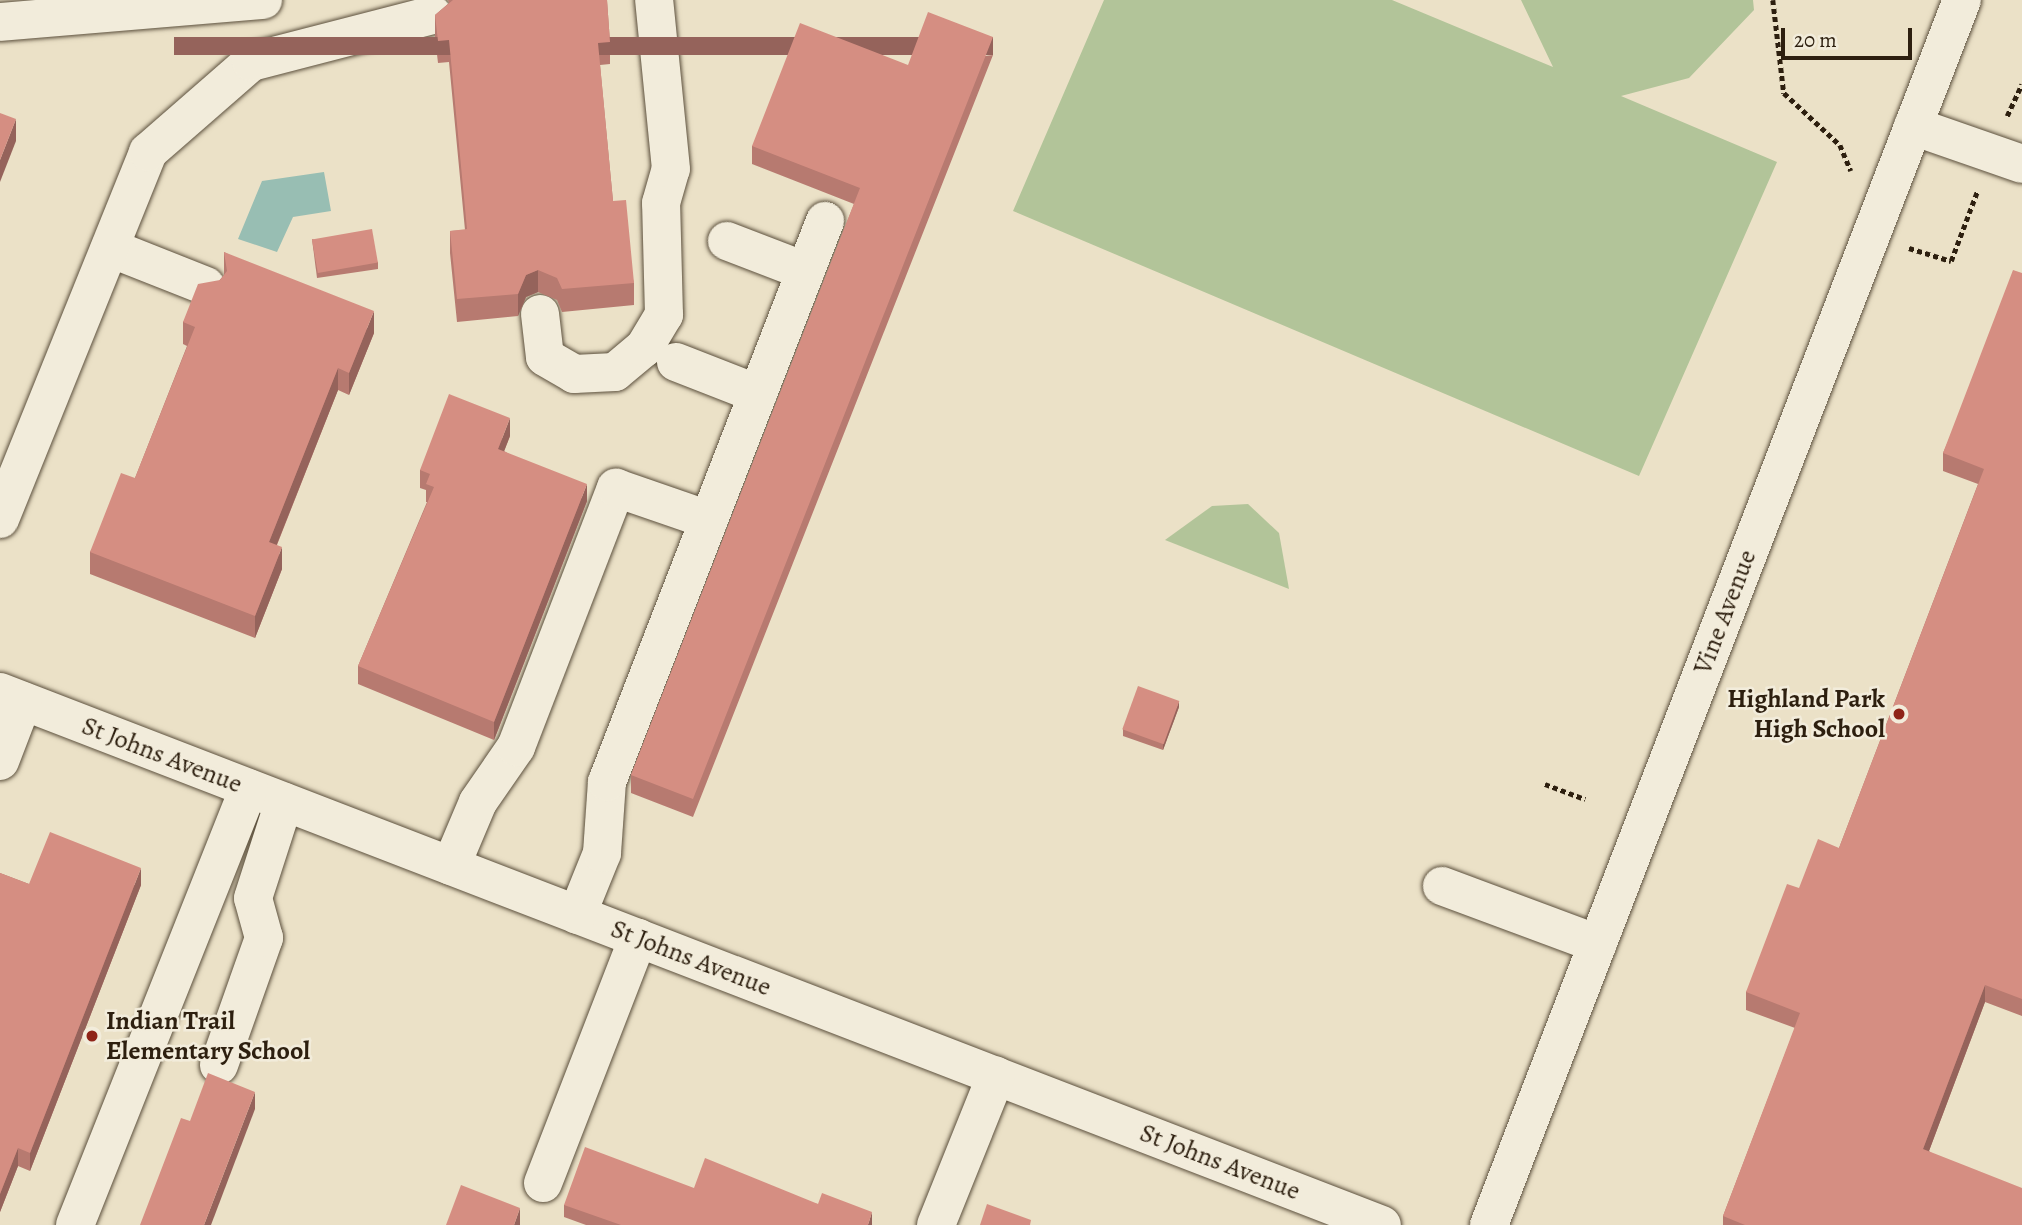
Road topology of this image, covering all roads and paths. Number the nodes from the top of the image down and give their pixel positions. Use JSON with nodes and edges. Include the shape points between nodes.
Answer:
{"nodes":[{"id":1,"x":654,"y":0,"type":"edge"},
{"id":2,"x":1773,"y":0,"type":"edge"},
{"id":3,"x":1962,"y":0,"type":"edge"},
{"id":4,"x":254,"y":1,"type":"edge"},
{"id":5,"x":433,"y":15,"type":"edge"},
{"id":6,"x":0,"y":22,"type":"edge"},
{"id":7,"x":251,"y":62,"type":"junction"},
{"id":8,"x":1913,"y":126,"type":"junction"},
{"id":9,"x":1840,"y":145,"type":"dead end"},
{"id":10,"x":2022,"y":164,"type":"edge"},
{"id":11,"x":1972,"y":206,"type":"dead end"},
{"id":12,"x":825,"y":221,"type":"dead end"},
{"id":13,"x":727,"y":240,"type":"dead end"},
{"id":14,"x":1900,"y":245,"type":"dead end"},
{"id":15,"x":110,"y":248,"type":"junction"},
{"id":16,"x":805,"y":271,"type":"junction"},
{"id":17,"x":206,"y":286,"type":"edge"},
{"id":18,"x":540,"y":314,"type":"dead end"},
{"id":19,"x":676,"y":362,"type":"dead end"},
{"id":20,"x":758,"y":394,"type":"junction"},
{"id":21,"x":0,"y":519,"type":"edge"},
{"id":22,"x":709,"y":520,"type":"junction"},
{"id":23,"x":11,"y":696,"type":"edge"},
{"id":24,"x":0,"y":761,"type":"edge"},
{"id":25,"x":1545,"y":783,"type":"dead end"},
{"id":26,"x":249,"y":788,"type":"junction"},
{"id":27,"x":1585,"y":799,"type":"dead end"},
{"id":28,"x":284,"y":802,"type":"junction"},
{"id":29,"x":451,"y":866,"type":"junction"},
{"id":30,"x":1442,"y":886,"type":"dead end"},
{"id":31,"x":577,"y":915,"type":"junction"},
{"id":32,"x":638,"y":938,"type":"junction"},
{"id":33,"x":1598,"y":944,"type":"junction"},
{"id":34,"x":219,"y":1065,"type":"dead end"},
{"id":35,"x":996,"y":1076,"type":"junction"},
{"id":36,"x":543,"y":1183,"type":"dead end"},
{"id":37,"x":75,"y":1225,"type":"edge"},
{"id":38,"x":936,"y":1225,"type":"edge"},
{"id":39,"x":1382,"y":1225,"type":"edge"},
{"id":40,"x":1489,"y":1225,"type":"edge"}],
"edges":[{"from":1,"to":18,"type":"street","via":[[671,169],[662,203],[664,315],[645,348],[615,372],[574,374],[545,357]]},
{"from":2,"to":9,"type":"path","via":[[1784,93]]},
{"from":3,"to":8,"type":"street","name":"Vine Avenue"},
{"from":4,"to":6,"type":"street"},
{"from":4,"to":7,"type":"street"},
{"from":5,"to":7,"type":"street"},
{"from":7,"to":15,"type":"street","via":[[148,152]]},
{"from":8,"to":10,"type":"street"},
{"from":8,"to":33,"type":"street","name":"Vine Avenue"},
{"from":11,"to":14,"type":"path","via":[[1951,261]]},
{"from":12,"to":16,"type":"street"},
{"from":13,"to":16,"type":"street"},
{"from":15,"to":17,"type":"street"},
{"from":15,"to":21,"type":"street"},
{"from":16,"to":20,"type":"street"},
{"from":19,"to":20,"type":"street"},
{"from":20,"to":22,"type":"street"},
{"from":22,"to":29,"type":"street","via":[[616,488],[516,747],[478,802]]},
{"from":22,"to":31,"type":"street","via":[[607,782],[602,853]]},
{"from":23,"to":24,"type":"street"},
{"from":23,"to":26,"type":"street","name":"St Johns Avenue"},
{"from":25,"to":27,"type":"path"},
{"from":26,"to":28,"type":"street","name":"St Johns Avenue"},
{"from":26,"to":37,"type":"street"},
{"from":28,"to":29,"type":"street","name":"St Johns Avenue"},
{"from":28,"to":34,"type":"street","via":[[253,898],[264,938]]},
{"from":29,"to":31,"type":"street","name":"St Johns Avenue"},
{"from":30,"to":33,"type":"street"},
{"from":31,"to":32,"type":"street","name":"St Johns Avenue"},
{"from":32,"to":35,"type":"street","name":"St Johns Avenue"},
{"from":32,"to":36,"type":"street"},
{"from":33,"to":40,"type":"street","name":"Vine Avenue"},
{"from":35,"to":38,"type":"street"},
{"from":35,"to":39,"type":"street","name":"St Johns Avenue"}]}
